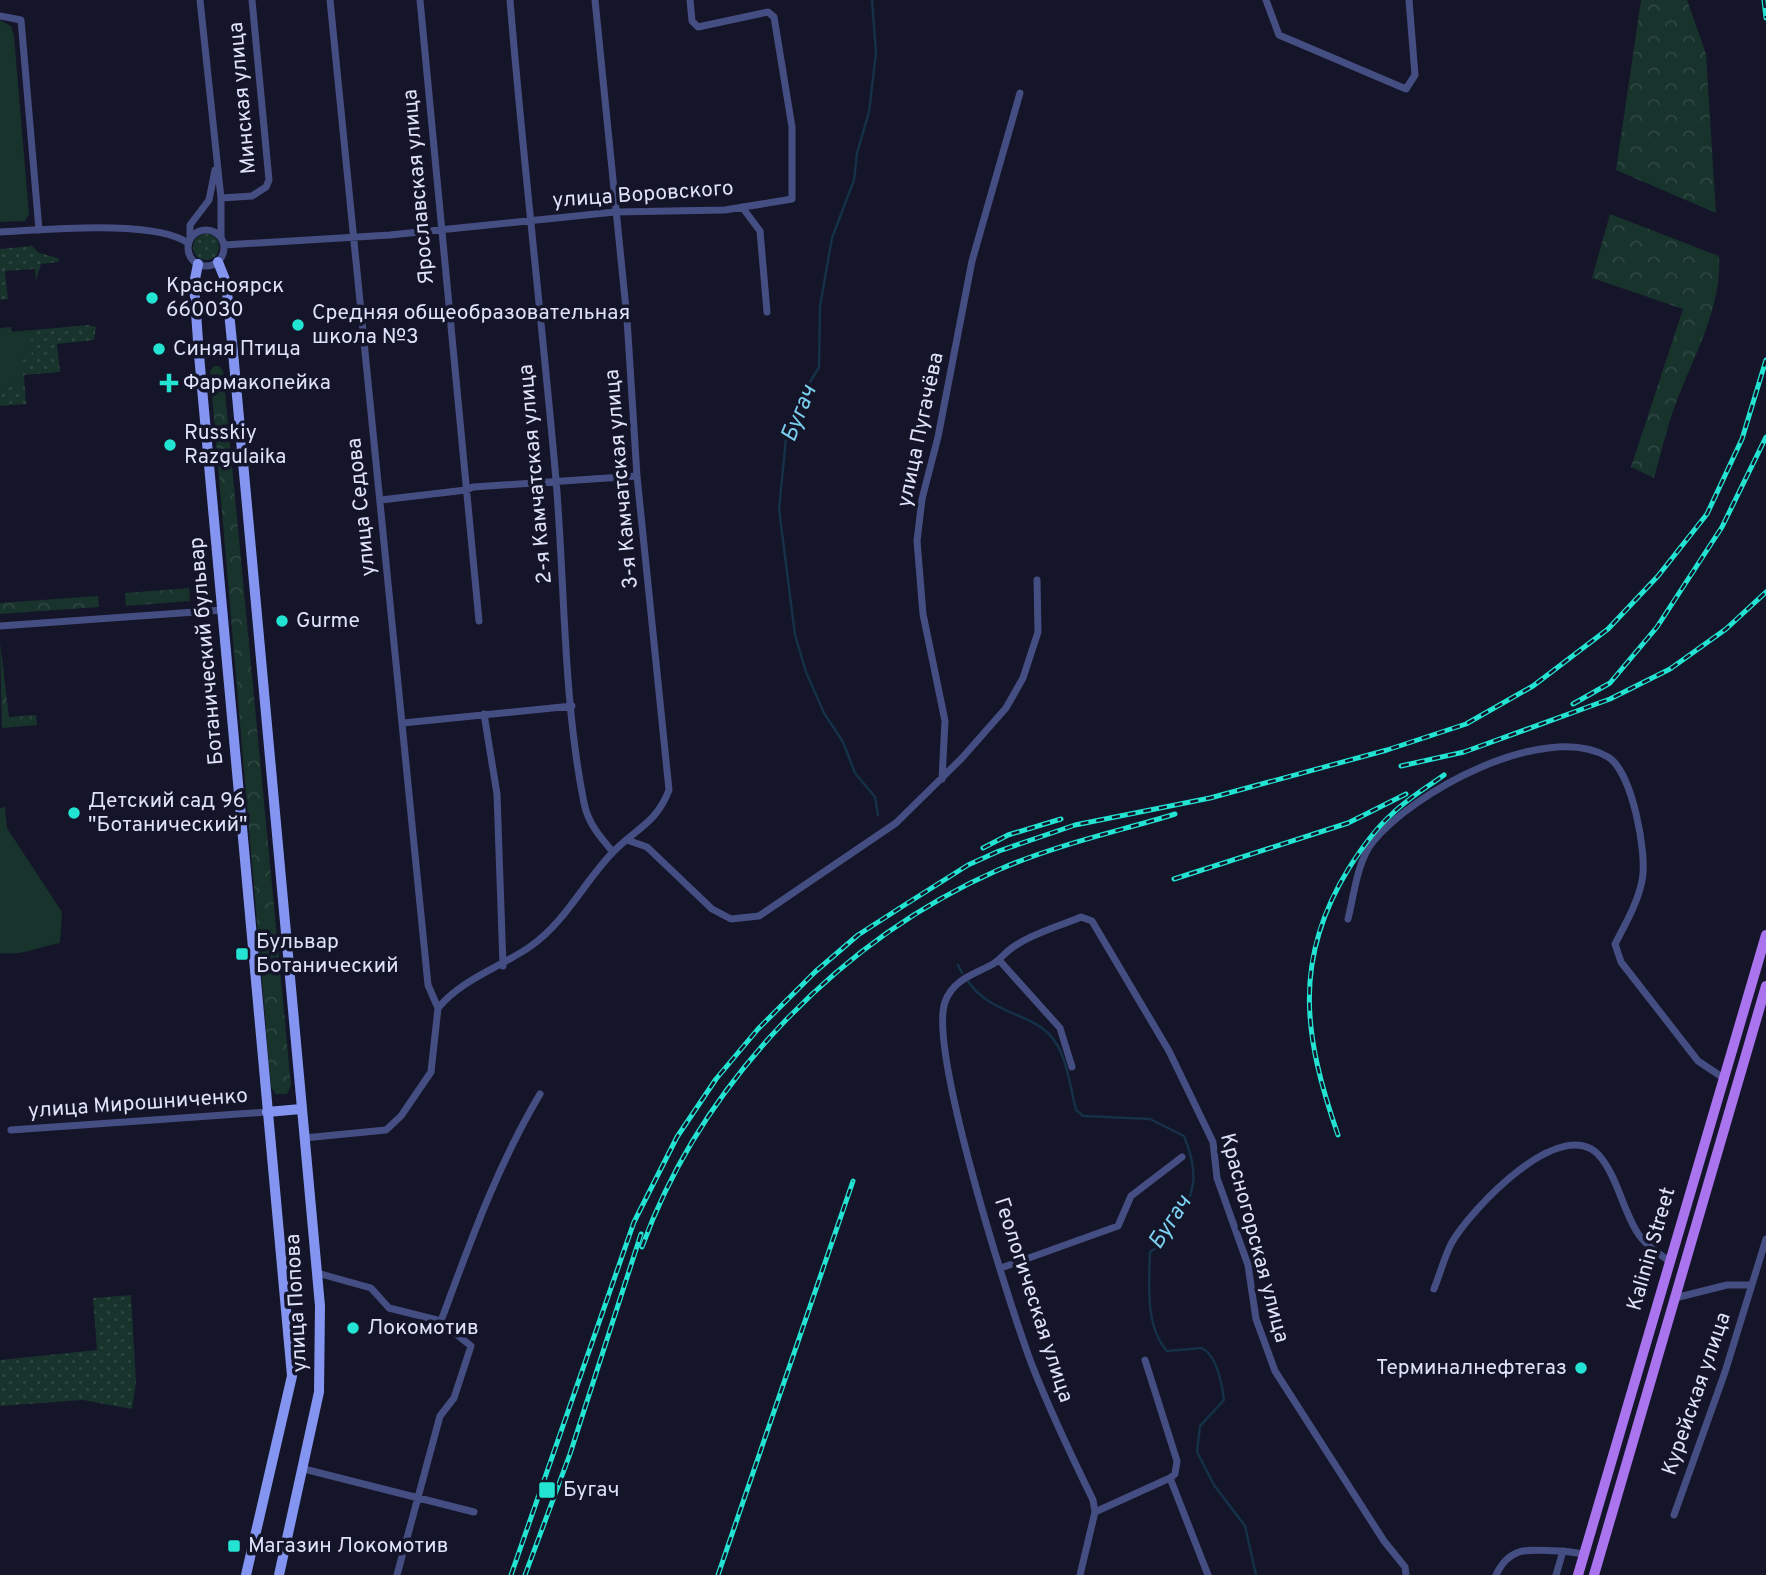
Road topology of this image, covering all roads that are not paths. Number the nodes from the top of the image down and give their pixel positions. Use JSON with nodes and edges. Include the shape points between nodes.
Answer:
{"nodes":[{"id":1,"x":200,"y":0,"type":"edge"},
{"id":2,"x":252,"y":0,"type":"edge"},
{"id":3,"x":330,"y":0,"type":"edge"},
{"id":4,"x":420,"y":0,"type":"edge"},
{"id":5,"x":510,"y":0,"type":"edge"},
{"id":6,"x":595,"y":0,"type":"edge"},
{"id":7,"x":690,"y":0,"type":"edge"},
{"id":8,"x":1266,"y":0,"type":"edge"},
{"id":9,"x":1409,"y":0,"type":"edge"},
{"id":10,"x":0,"y":16,"type":"edge"},
{"id":11,"x":1020,"y":93,"type":"dead end"},
{"id":12,"x":217,"y":161,"type":"junction"},
{"id":13,"x":221,"y":198,"type":"junction"},
{"id":14,"x":742,"y":206,"type":"junction"},
{"id":15,"x":615,"y":212,"type":"junction"},
{"id":16,"x":528,"y":220,"type":"junction"},
{"id":17,"x":441,"y":229,"type":"junction"},
{"id":18,"x":39,"y":230,"type":"junction"},
{"id":19,"x":0,"y":232,"type":"edge"},
{"id":20,"x":354,"y":236,"type":"junction"},
{"id":21,"x":189,"y":241,"type":"junction"},
{"id":22,"x":223,"y":241,"type":"junction"},
{"id":23,"x":218,"y":262,"type":"junction"},
{"id":24,"x":198,"y":264,"type":"junction"},
{"id":25,"x":767,"y":312,"type":"dead end"},
{"id":26,"x":233,"y":352,"type":"junction"},
{"id":27,"x":199,"y":355,"type":"junction"},
{"id":28,"x":637,"y":476,"type":"junction"},
{"id":29,"x":556,"y":479,"type":"junction"},
{"id":30,"x":466,"y":490,"type":"junction"},
{"id":31,"x":381,"y":500,"type":"junction"},
{"id":32,"x":1037,"y":580,"type":"dead end"},
{"id":33,"x":223,"y":610,"type":"junction"},
{"id":34,"x":479,"y":621,"type":"dead end"},
{"id":35,"x":0,"y":626,"type":"edge"},
{"id":36,"x":572,"y":706,"type":"junction"},
{"id":37,"x":484,"y":714,"type":"junction"},
{"id":38,"x":403,"y":723,"type":"junction"},
{"id":39,"x":942,"y":779,"type":"junction"},
{"id":40,"x":627,"y":840,"type":"junction"},
{"id":41,"x":613,"y":852,"type":"junction"},
{"id":42,"x":1348,"y":919,"type":"dead end"},
{"id":43,"x":1766,"y":935,"type":"edge"},
{"id":44,"x":999,"y":960,"type":"junction"},
{"id":45,"x":503,"y":966,"type":"junction"},
{"id":46,"x":1766,"y":986,"type":"edge"},
{"id":47,"x":438,"y":1008,"type":"junction"},
{"id":48,"x":941,"y":1030,"type":"joint"},
{"id":49,"x":1072,"y":1067,"type":"dead end"},
{"id":50,"x":1722,"y":1077,"type":"junction"},
{"id":51,"x":540,"y":1094,"type":"dead end"},
{"id":52,"x":301,"y":1110,"type":"junction"},
{"id":53,"x":267,"y":1112,"type":"junction"},
{"id":54,"x":10,"y":1130,"type":"dead end"},
{"id":55,"x":304,"y":1138,"type":"junction"},
{"id":56,"x":1182,"y":1157,"type":"dead end"},
{"id":57,"x":1766,"y":1239,"type":"edge"},
{"id":58,"x":1669,"y":1261,"type":"junction"},
{"id":59,"x":1001,"y":1268,"type":"junction"},
{"id":60,"x":317,"y":1273,"type":"junction"},
{"id":61,"x":1751,"y":1285,"type":"junction"},
{"id":62,"x":1434,"y":1289,"type":"dead end"},
{"id":63,"x":1675,"y":1298,"type":"junction"},
{"id":64,"x":441,"y":1321,"type":"junction"},
{"id":65,"x":1145,"y":1360,"type":"dead end"},
{"id":66,"x":1627,"y":1406,"type":"junction"},
{"id":67,"x":1642,"y":1411,"type":"junction"},
{"id":68,"x":1611,"y":1462,"type":"junction"},
{"id":69,"x":1626,"y":1467,"type":"junction"},
{"id":70,"x":304,"y":1469,"type":"junction"},
{"id":71,"x":1170,"y":1478,"type":"junction"},
{"id":72,"x":417,"y":1496,"type":"junction"},
{"id":73,"x":474,"y":1512,"type":"dead end"},
{"id":74,"x":1095,"y":1512,"type":"junction"},
{"id":75,"x":1674,"y":1515,"type":"dead end"},
{"id":76,"x":1563,"y":1551,"type":"junction"},
{"id":77,"x":1584,"y":1554,"type":"junction"},
{"id":78,"x":246,"y":1575,"type":"edge"},
{"id":79,"x":279,"y":1575,"type":"edge"},
{"id":80,"x":397,"y":1575,"type":"edge"},
{"id":81,"x":1080,"y":1575,"type":"edge"},
{"id":82,"x":1208,"y":1575,"type":"edge"},
{"id":83,"x":1406,"y":1575,"type":"edge"},
{"id":84,"x":1496,"y":1575,"type":"edge"},
{"id":85,"x":1556,"y":1575,"type":"edge"},
{"id":86,"x":1578,"y":1575,"type":"edge"},
{"id":87,"x":1594,"y":1575,"type":"edge"}],
"edges":[{"from":1,"to":12,"type":"street"},
{"from":2,"to":13,"type":"street","name":"Минская улица","via":[[269,180],[252,196]]},
{"from":3,"to":20,"type":"street","name":"улица Седова"},
{"from":4,"to":17,"type":"street","name":"Ярославская улица"},
{"from":5,"to":16,"type":"street","name":"2-я Камчатская улица"},
{"from":6,"to":15,"type":"street","name":"3-я Камчатская улица"},
{"from":7,"to":14,"type":"street","name":"улица Воровского","via":[[692,21],[698,27],[768,12],[774,17],[792,127],[793,194],[787,202]]},
{"from":8,"to":9,"type":"street","via":[[1279,35],[1406,89],[1415,75]]},
{"from":10,"to":18,"type":"street","via":[[22,20]]},
{"from":11,"to":39,"type":"street","name":"улица Пугачёва","via":[[972,261],[917,541],[923,614],[945,722]]},
{"from":12,"to":13,"type":"street"},
{"from":12,"to":21,"type":"street","via":[[209,200],[190,225]]},
{"from":13,"to":22,"type":"street"},
{"from":14,"to":15,"type":"street","name":"улица Воровского"},
{"from":14,"to":25,"type":"street","via":[[760,231]]},
{"from":15,"to":16,"type":"street","name":"улица Воровского"},
{"from":15,"to":28,"type":"street","name":"3-я Камчатская улица"},
{"from":16,"to":17,"type":"street","name":"улица Воровского"},
{"from":16,"to":29,"type":"street","name":"2-я Камчатская улица"},
{"from":17,"to":20,"type":"street","name":"улица Воровского"},
{"from":17,"to":30,"type":"street","name":"Ярославская улица"},
{"from":18,"to":19,"type":"street"},
{"from":18,"to":21,"type":"street","via":[[135,230]]},
{"from":20,"to":22,"type":"street","name":"улица Воровского"},
{"from":20,"to":31,"type":"street","name":"улица Седова"},
{"from":21,"to":22,"type":"street","via":[[204,229],[214,231]]},
{"from":21,"to":24,"type":"street","via":[[189,256]]},
{"from":22,"to":23,"type":"street"},
{"from":23,"to":24,"type":"street"},
{"from":23,"to":26,"type":"street","via":[[226,282]]},
{"from":24,"to":27,"type":"street","name":"Ботанический бульвар","via":[[194,284]]},
{"from":26,"to":27,"type":"street"},
{"from":26,"to":52,"type":"street"},
{"from":27,"to":33,"type":"street","name":"Ботанический бульвар"},
{"from":28,"to":29,"type":"street"},
{"from":28,"to":40,"type":"street","name":"3-я Камчатская улица","via":[[669,789],[649,824]]},
{"from":29,"to":30,"type":"street"},
{"from":29,"to":36,"type":"street","name":"2-я Камчатская улица"},
{"from":30,"to":31,"type":"street"},
{"from":30,"to":34,"type":"street","name":"Ярославская улица"},
{"from":31,"to":38,"type":"street","name":"улица Седова"},
{"from":32,"to":39,"type":"street","via":[[1038,632],[1024,678],[1006,708]]},
{"from":33,"to":35,"type":"street"},
{"from":33,"to":53,"type":"street","name":"Ботанический бульвар"},
{"from":36,"to":37,"type":"street"},
{"from":36,"to":41,"type":"street","name":"2-я Камчатская улица","via":[[588,818]]},
{"from":37,"to":38,"type":"street"},
{"from":37,"to":45,"type":"street","via":[[497,794]]},
{"from":38,"to":47,"type":"street","name":"улица Седова","via":[[428,985]]},
{"from":39,"to":40,"type":"street","via":[[896,823],[759,916],[730,919],[712,909],[647,847]]},
{"from":40,"to":41,"type":"street"},
{"from":41,"to":45,"type":"street","via":[[565,913]]},
{"from":42,"to":50,"type":"street","via":[[1371,845],[1425,796],[1516,753],[1596,751],[1617,765],[1630,792],[1642,846],[1643,878],[1615,944],[1621,962],[1698,1061]]},
{"from":43,"to":50,"type":"main road","name":"Kalinin Street"},
{"from":44,"to":48,"type":"street","name":"Красногорская улица","via":[[954,986],[945,1002]]},
{"from":44,"to":49,"type":"street","via":[[1060,1028]]},
{"from":44,"to":83,"type":"street","name":"Красногорская улица","via":[[1026,939],[1081,917],[1092,921],[1169,1051],[1213,1142],[1217,1178],[1248,1265],[1256,1319],[1275,1371]]},
{"from":45,"to":47,"type":"street","via":[[463,986]]},
{"from":46,"to":63,"type":"main road","name":"Kalinin Street"},
{"from":47,"to":55,"type":"street","via":[[431,1072],[401,1116],[386,1130]]},
{"from":48,"to":59,"type":"street","name":"Геологическая улица","via":[[947,1069]]},
{"from":50,"to":58,"type":"main road","name":"Kalinin Street"},
{"from":51,"to":64,"type":"street","via":[[512,1142],[483,1208]]},
{"from":52,"to":53,"type":"street"},
{"from":52,"to":55,"type":"street","name":"улица Попова"},
{"from":53,"to":54,"type":"street","name":"улица Мирошниченко"},
{"from":53,"to":78,"type":"street","name":"улица Попова","via":[[292,1376]]},
{"from":55,"to":60,"type":"street","name":"улица Попова"},
{"from":56,"to":59,"type":"street","via":[[1131,1196],[1118,1226]]},
{"from":57,"to":61,"type":"street","name":"Курейская улица"},
{"from":58,"to":62,"type":"street","via":[[1638,1234],[1602,1159],[1591,1149],[1573,1145],[1525,1163],[1480,1206],[1452,1243]]},
{"from":58,"to":66,"type":"main road","name":"Kalinin Street"},
{"from":59,"to":74,"type":"street","name":"Геологическая улица","via":[[1031,1363]]},
{"from":60,"to":64,"type":"street","via":[[371,1289],[388,1308]]},
{"from":60,"to":70,"type":"street","name":"улица Попова","via":[[320,1382]]},
{"from":61,"to":63,"type":"street","name":"Курейская улица","via":[[1727,1285]]},
{"from":61,"to":75,"type":"street","name":"Курейская улица"},
{"from":63,"to":67,"type":"main road","name":"Kalinin Street"},
{"from":64,"to":72,"type":"street","via":[[440,1329],[471,1346],[454,1398],[440,1416]]},
{"from":65,"to":71,"type":"street","via":[[1177,1461]]},
{"from":66,"to":67,"type":"main road"},
{"from":66,"to":68,"type":"main road","name":"Kalinin Street"},
{"from":67,"to":69,"type":"main road","name":"Kalinin Street"},
{"from":68,"to":69,"type":"main road"},
{"from":68,"to":77,"type":"main road","name":"Kalinin Street"},
{"from":69,"to":87,"type":"main road","name":"Kalinin Street"},
{"from":70,"to":72,"type":"street"},
{"from":70,"to":79,"type":"street","name":"улица Попова"},
{"from":71,"to":74,"type":"street"},
{"from":71,"to":82,"type":"street"},
{"from":72,"to":73,"type":"street"},
{"from":72,"to":80,"type":"street"},
{"from":74,"to":81,"type":"street"},
{"from":76,"to":77,"type":"street"},
{"from":76,"to":84,"type":"street","via":[[1514,1553],[1503,1560]]},
{"from":76,"to":85,"type":"street"},
{"from":77,"to":86,"type":"main road","name":"Kalinin Street"}]}
